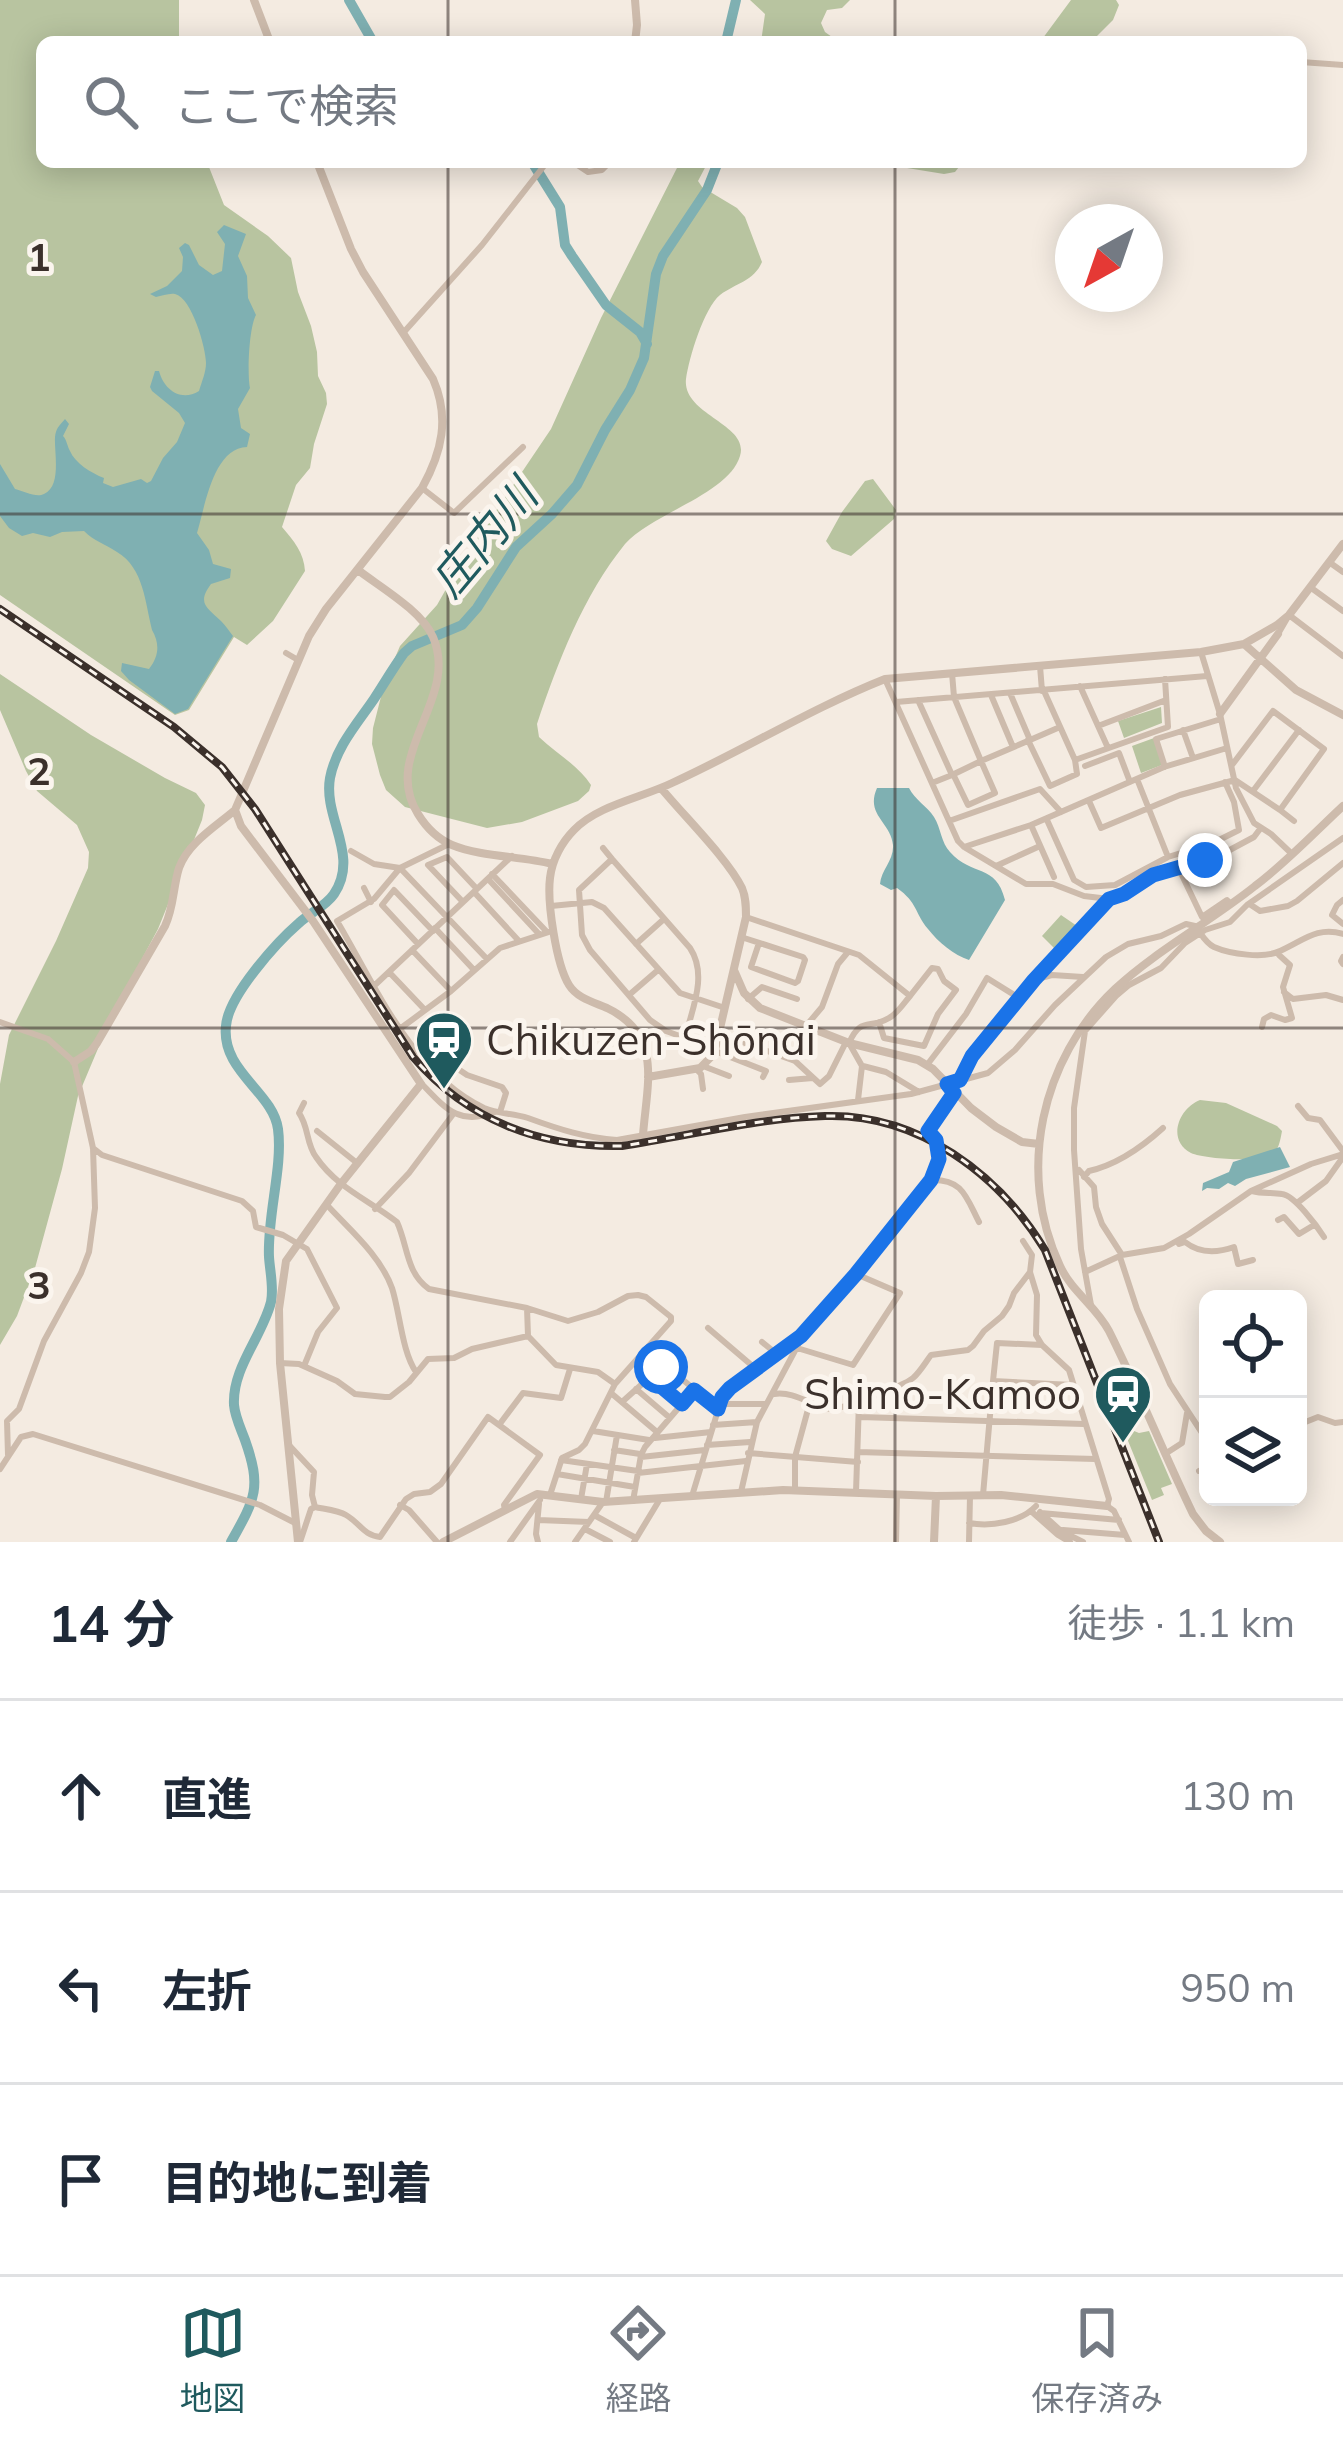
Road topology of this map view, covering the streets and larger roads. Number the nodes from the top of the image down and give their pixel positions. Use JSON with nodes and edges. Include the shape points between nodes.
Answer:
{"nodes":[{"id":1,"x":254,"y":0,"type":"edge"},
{"id":2,"x":635,"y":0,"type":"edge"},
{"id":3,"x":268,"y":36,"type":"edge"},
{"id":4,"x":636,"y":36,"type":"edge"},
{"id":5,"x":1307,"y":62,"type":"edge"},
{"id":6,"x":1343,"y":65,"type":"edge"},
{"id":7,"x":319,"y":168,"type":"edge"},
{"id":8,"x":542,"y":168,"type":"edge"},
{"id":9,"x":404,"y":332,"type":"junction"},
{"id":10,"x":523,"y":447,"type":"dead end"},
{"id":11,"x":422,"y":488,"type":"junction"},
{"id":12,"x":1343,"y":544,"type":"edge"},
{"id":13,"x":1329,"y":562,"type":"junction"},
{"id":14,"x":358,"y":570,"type":"junction"},
{"id":15,"x":1343,"y":572,"type":"edge"},
{"id":16,"x":1310,"y":587,"type":"junction"},
{"id":17,"x":1343,"y":611,"type":"edge"},
{"id":18,"x":1289,"y":615,"type":"junction"},
{"id":19,"x":1277,"y":628,"type":"junction"},
{"id":20,"x":1244,"y":644,"type":"junction"},
{"id":21,"x":1201,"y":652,"type":"junction"},
{"id":22,"x":286,"y":653,"type":"dead end"},
{"id":23,"x":1343,"y":656,"type":"edge"},
{"id":24,"x":1259,"y":659,"type":"junction"},
{"id":25,"x":298,"y":660,"type":"junction"},
{"id":26,"x":1040,"y":666,"type":"junction"},
{"id":27,"x":952,"y":673,"type":"junction"},
{"id":28,"x":1207,"y":676,"type":"junction"},
{"id":29,"x":885,"y":679,"type":"junction"},
{"id":30,"x":1165,"y":679,"type":"junction"},
{"id":31,"x":1080,"y":686,"type":"junction"},
{"id":32,"x":1043,"y":691,"type":"junction"},
{"id":33,"x":1010,"y":693,"type":"junction"},
{"id":34,"x":991,"y":695,"type":"junction"},
{"id":35,"x":954,"y":698,"type":"junction"},
{"id":36,"x":918,"y":700,"type":"junction"},
{"id":37,"x":1166,"y":700,"type":"junction"},
{"id":38,"x":896,"y":702,"type":"junction"},
{"id":39,"x":1343,"y":715,"type":"edge"},
{"id":40,"x":1220,"y":716,"type":"junction"},
{"id":41,"x":1098,"y":726,"type":"junction"},
{"id":42,"x":1060,"y":727,"type":"junction"},
{"id":43,"x":1183,"y":730,"type":"junction"},
{"id":44,"x":1299,"y":730,"type":"junction"},
{"id":45,"x":1029,"y":740,"type":"junction"},
{"id":46,"x":1013,"y":747,"type":"junction"},
{"id":47,"x":1108,"y":748,"type":"junction"},
{"id":48,"x":1227,"y":748,"type":"junction"},
{"id":49,"x":1193,"y":758,"type":"junction"},
{"id":50,"x":1075,"y":760,"type":"junction"},
{"id":51,"x":981,"y":761,"type":"junction"},
{"id":52,"x":1232,"y":765,"type":"junction"},
{"id":53,"x":1085,"y":766,"type":"dead end"},
{"id":54,"x":1165,"y":767,"type":"junction"},
{"id":55,"x":952,"y":774,"type":"junction"},
{"id":56,"x":1134,"y":780,"type":"junction"},
{"id":57,"x":1235,"y":780,"type":"junction"},
{"id":58,"x":1226,"y":782,"type":"junction"},
{"id":59,"x":932,"y":783,"type":"junction"},
{"id":60,"x":661,"y":788,"type":"junction"},
{"id":61,"x":1253,"y":791,"type":"junction"},
{"id":62,"x":1089,"y":800,"type":"junction"},
{"id":63,"x":1343,"y":806,"type":"edge"},
{"id":64,"x":1148,"y":807,"type":"junction"},
{"id":65,"x":1280,"y":810,"type":"junction"},
{"id":66,"x":235,"y":811,"type":"junction"},
{"id":67,"x":1061,"y":812,"type":"junction"},
{"id":68,"x":1046,"y":819,"type":"junction"},
{"id":69,"x":949,"y":821,"type":"junction"},
{"id":70,"x":1294,"y":821,"type":"dead end"},
{"id":71,"x":1031,"y":825,"type":"junction"},
{"id":72,"x":1260,"y":829,"type":"junction"},
{"id":73,"x":1343,"y":838,"type":"edge"},
{"id":74,"x":449,"y":844,"type":"junction"},
{"id":75,"x":1040,"y":846,"type":"junction"},
{"id":76,"x":964,"y":847,"type":"junction"},
{"id":77,"x":603,"y":848,"type":"dead end"},
{"id":78,"x":351,"y":851,"type":"dead end"},
{"id":79,"x":1292,"y":854,"type":"junction"},
{"id":80,"x":512,"y":856,"type":"junction"},
{"id":81,"x":1168,"y":856,"type":"junction"},
{"id":82,"x":613,"y":859,"type":"junction"},
{"id":83,"x":1343,"y":863,"type":"edge"},
{"id":84,"x":553,"y":864,"type":"junction"},
{"id":85,"x":996,"y":866,"type":"junction"},
{"id":86,"x":400,"y":868,"type":"junction"},
{"id":87,"x":1180,"y":869,"type":"junction"},
{"id":88,"x":490,"y":877,"type":"junction"},
{"id":89,"x":1054,"y":878,"type":"dead end"},
{"id":90,"x":1254,"y":887,"type":"junction"},
{"id":91,"x":364,"y":888,"type":"dead end"},
{"id":92,"x":475,"y":891,"type":"junction"},
{"id":93,"x":1262,"y":896,"type":"junction"},
{"id":94,"x":1109,"y":899,"type":"junction"},
{"id":95,"x":1343,"y":900,"type":"edge"},
{"id":96,"x":371,"y":902,"type":"junction"},
{"id":97,"x":463,"y":902,"type":"junction"},
{"id":98,"x":578,"y":902,"type":"junction"},
{"id":99,"x":1232,"y":904,"type":"junction"},
{"id":100,"x":1250,"y":904,"type":"junction"},
{"id":101,"x":551,"y":906,"type":"junction"},
{"id":102,"x":448,"y":916,"type":"junction"},
{"id":103,"x":746,"y":917,"type":"junction"},
{"id":104,"x":664,"y":919,"type":"junction"},
{"id":105,"x":1343,"y":924,"type":"edge"},
{"id":106,"x":434,"y":930,"type":"junction"},
{"id":107,"x":1199,"y":930,"type":"junction"},
{"id":108,"x":547,"y":932,"type":"junction"},
{"id":109,"x":1343,"y":934,"type":"edge"},
{"id":110,"x":741,"y":937,"type":"junction"},
{"id":111,"x":518,"y":940,"type":"junction"},
{"id":112,"x":758,"y":943,"type":"junction"},
{"id":113,"x":636,"y":944,"type":"junction"},
{"id":114,"x":415,"y":947,"type":"junction"},
{"id":115,"x":848,"y":952,"type":"junction"},
{"id":116,"x":1276,"y":954,"type":"junction"},
{"id":117,"x":488,"y":958,"type":"junction"},
{"id":118,"x":734,"y":967,"type":"junction"},
{"id":119,"x":658,"y":969,"type":"junction"},
{"id":120,"x":474,"y":970,"type":"junction"},
{"id":121,"x":389,"y":972,"type":"junction"},
{"id":122,"x":1084,"y":977,"type":"junction"},
{"id":123,"x":1034,"y":980,"type":"junction"},
{"id":124,"x":375,"y":985,"type":"junction"},
{"id":125,"x":451,"y":991,"type":"junction"},
{"id":126,"x":1284,"y":992,"type":"junction"},
{"id":127,"x":629,"y":995,"type":"junction"},
{"id":128,"x":910,"y":996,"type":"junction"},
{"id":129,"x":1019,"y":998,"type":"junction"},
{"id":130,"x":748,"y":999,"type":"junction"},
{"id":131,"x":797,"y":999,"type":"dead end"},
{"id":132,"x":694,"y":1000,"type":"junction"},
{"id":133,"x":1343,"y":1000,"type":"edge"},
{"id":134,"x":725,"y":1008,"type":"junction"},
{"id":135,"x":425,"y":1010,"type":"junction"},
{"id":136,"x":0,"y":1022,"type":"edge"},
{"id":137,"x":879,"y":1022,"type":"junction"},
{"id":138,"x":805,"y":1027,"type":"junction"},
{"id":139,"x":1262,"y":1027,"type":"dead end"},
{"id":140,"x":401,"y":1028,"type":"junction"},
{"id":141,"x":720,"y":1034,"type":"junction"},
{"id":142,"x":848,"y":1042,"type":"junction"},
{"id":143,"x":715,"y":1052,"type":"junction"},
{"id":144,"x":74,"y":1062,"type":"junction"},
{"id":145,"x":927,"y":1065,"type":"junction"},
{"id":146,"x":862,"y":1066,"type":"junction"},
{"id":147,"x":699,"y":1067,"type":"junction"},
{"id":148,"x":434,"y":1070,"type":"junction"},
{"id":149,"x":729,"y":1076,"type":"dead end"},
{"id":150,"x":648,"y":1077,"type":"junction"},
{"id":151,"x":764,"y":1077,"type":"dead end"},
{"id":152,"x":813,"y":1078,"type":"junction"},
{"id":153,"x":788,"y":1080,"type":"dead end"},
{"id":154,"x":960,"y":1080,"type":"junction"},
{"id":155,"x":421,"y":1084,"type":"junction"},
{"id":156,"x":947,"y":1084,"type":"junction"},
{"id":157,"x":703,"y":1089,"type":"dead end"},
{"id":158,"x":919,"y":1092,"type":"junction"},
{"id":159,"x":954,"y":1093,"type":"junction"},
{"id":160,"x":858,"y":1100,"type":"junction"},
{"id":161,"x":304,"y":1103,"type":"dead end"},
{"id":162,"x":1298,"y":1106,"type":"dead end"},
{"id":163,"x":497,"y":1112,"type":"junction"},
{"id":164,"x":454,"y":1114,"type":"junction"},
{"id":165,"x":1163,"y":1128,"type":"dead end"},
{"id":166,"x":317,"y":1131,"type":"dead end"},
{"id":167,"x":643,"y":1135,"type":"junction"},
{"id":168,"x":1039,"y":1144,"type":"junction"},
{"id":169,"x":94,"y":1148,"type":"junction"},
{"id":170,"x":1343,"y":1154,"type":"edge"},
{"id":171,"x":357,"y":1162,"type":"junction"},
{"id":172,"x":1076,"y":1165,"type":"junction"},
{"id":173,"x":1084,"y":1177,"type":"junction"},
{"id":174,"x":931,"y":1180,"type":"junction"},
{"id":175,"x":340,"y":1185,"type":"junction"},
{"id":176,"x":1251,"y":1191,"type":"junction"},
{"id":177,"x":1297,"y":1202,"type":"junction"},
{"id":178,"x":325,"y":1204,"type":"junction"},
{"id":179,"x":375,"y":1209,"type":"junction"},
{"id":180,"x":1278,"y":1220,"type":"dead end"},
{"id":181,"x":979,"y":1222,"type":"dead end"},
{"id":182,"x":1314,"y":1225,"type":"junction"},
{"id":183,"x":1324,"y":1237,"type":"dead end"},
{"id":184,"x":1022,"y":1241,"type":"dead end"},
{"id":185,"x":298,"y":1243,"type":"junction"},
{"id":186,"x":1172,"y":1244,"type":"junction"},
{"id":187,"x":1121,"y":1256,"type":"junction"},
{"id":188,"x":1253,"y":1260,"type":"dead end"},
{"id":189,"x":1030,"y":1272,"type":"junction"},
{"id":190,"x":1085,"y":1272,"type":"junction"},
{"id":191,"x":856,"y":1274,"type":"junction"},
{"id":192,"x":1091,"y":1306,"type":"junction"},
{"id":193,"x":527,"y":1308,"type":"junction"},
{"id":194,"x":708,"y":1328,"type":"dead end"},
{"id":195,"x":527,"y":1336,"type":"junction"},
{"id":196,"x":801,"y":1336,"type":"junction"},
{"id":197,"x":762,"y":1342,"type":"dead end"},
{"id":198,"x":1042,"y":1345,"type":"junction"},
{"id":199,"x":796,"y":1348,"type":"junction"},
{"id":200,"x":647,"y":1351,"type":"junction"},
{"id":201,"x":778,"y":1355,"type":"junction"},
{"id":202,"x":280,"y":1363,"type":"junction"},
{"id":203,"x":304,"y":1366,"type":"junction"},
{"id":204,"x":661,"y":1367,"type":"dead end"},
{"id":205,"x":570,"y":1369,"type":"junction"},
{"id":206,"x":756,"y":1370,"type":"junction"},
{"id":207,"x":416,"y":1372,"type":"junction"},
{"id":208,"x":650,"y":1377,"type":"junction"},
{"id":209,"x":993,"y":1382,"type":"junction"},
{"id":210,"x":1073,"y":1385,"type":"junction"},
{"id":211,"x":613,"y":1388,"type":"junction"},
{"id":212,"x":636,"y":1389,"type":"junction"},
{"id":213,"x":694,"y":1390,"type":"junction"},
{"id":214,"x":773,"y":1394,"type":"junction"},
{"id":215,"x":860,"y":1401,"type":"junction"},
{"id":216,"x":622,"y":1402,"type":"junction"},
{"id":217,"x":810,"y":1402,"type":"junction"},
{"id":218,"x":682,"y":1404,"type":"junction"},
{"id":219,"x":766,"y":1404,"type":"junction"},
{"id":220,"x":719,"y":1407,"type":"junction"},
{"id":221,"x":1187,"y":1412,"type":"junction"},
{"id":222,"x":860,"y":1417,"type":"junction"},
{"id":223,"x":670,"y":1418,"type":"junction"},
{"id":224,"x":988,"y":1420,"type":"junction"},
{"id":225,"x":1307,"y":1421,"type":"edge"},
{"id":226,"x":757,"y":1422,"type":"junction"},
{"id":227,"x":1343,"y":1422,"type":"edge"},
{"id":228,"x":1084,"y":1424,"type":"junction"},
{"id":229,"x":499,"y":1425,"type":"junction"},
{"id":230,"x":712,"y":1428,"type":"junction"},
{"id":231,"x":1199,"y":1429,"type":"edge"},
{"id":232,"x":593,"y":1431,"type":"junction"},
{"id":233,"x":617,"y":1435,"type":"junction"},
{"id":234,"x":654,"y":1437,"type":"junction"},
{"id":235,"x":750,"y":1442,"type":"junction"},
{"id":236,"x":288,"y":1444,"type":"junction"},
{"id":237,"x":706,"y":1448,"type":"junction"},
{"id":238,"x":614,"y":1450,"type":"junction"},
{"id":239,"x":1165,"y":1454,"type":"junction"},
{"id":240,"x":8,"y":1455,"type":"junction"},
{"id":241,"x":641,"y":1455,"type":"junction"},
{"id":242,"x":747,"y":1457,"type":"junction"},
{"id":243,"x":795,"y":1457,"type":"junction"},
{"id":244,"x":858,"y":1457,"type":"junction"},
{"id":245,"x":986,"y":1457,"type":"junction"},
{"id":246,"x":1095,"y":1459,"type":"junction"},
{"id":247,"x":561,"y":1460,"type":"junction"},
{"id":248,"x":587,"y":1464,"type":"junction"},
{"id":249,"x":701,"y":1465,"type":"junction"},
{"id":250,"x":611,"y":1467,"type":"junction"},
{"id":251,"x":0,"y":1469,"type":"edge"},
{"id":252,"x":638,"y":1472,"type":"junction"},
{"id":253,"x":556,"y":1474,"type":"junction"},
{"id":254,"x":584,"y":1479,"type":"junction"},
{"id":255,"x":609,"y":1483,"type":"junction"},
{"id":256,"x":635,"y":1487,"type":"junction"},
{"id":257,"x":794,"y":1490,"type":"junction"},
{"id":258,"x":741,"y":1492,"type":"junction"},
{"id":259,"x":856,"y":1492,"type":"junction"},
{"id":260,"x":897,"y":1494,"type":"junction"},
{"id":261,"x":983,"y":1495,"type":"junction"},
{"id":262,"x":544,"y":1496,"type":"junction"},
{"id":263,"x":692,"y":1496,"type":"junction"},
{"id":264,"x":936,"y":1496,"type":"junction"},
{"id":265,"x":970,"y":1496,"type":"junction"},
{"id":266,"x":580,"y":1499,"type":"junction"},
{"id":267,"x":659,"y":1499,"type":"junction"},
{"id":268,"x":633,"y":1501,"type":"junction"},
{"id":269,"x":604,"y":1502,"type":"junction"},
{"id":270,"x":400,"y":1505,"type":"junction"},
{"id":271,"x":1107,"y":1506,"type":"junction"},
{"id":272,"x":315,"y":1507,"type":"junction"},
{"id":273,"x":1036,"y":1507,"type":"junction"},
{"id":274,"x":505,"y":1510,"type":"junction"},
{"id":275,"x":538,"y":1520,"type":"junction"},
{"id":276,"x":1118,"y":1520,"type":"junction"},
{"id":277,"x":589,"y":1522,"type":"junction"},
{"id":278,"x":969,"y":1523,"type":"junction"},
{"id":279,"x":296,"y":1524,"type":"junction"},
{"id":280,"x":1061,"y":1531,"type":"junction"},
{"id":281,"x":1127,"y":1538,"type":"edge"},
{"id":282,"x":1206,"y":1538,"type":"edge"},
{"id":283,"x":635,"y":1540,"type":"edge"},
{"id":284,"x":299,"y":1542,"type":"edge"},
{"id":285,"x":440,"y":1542,"type":"edge"},
{"id":286,"x":511,"y":1542,"type":"edge"},
{"id":287,"x":538,"y":1542,"type":"edge"},
{"id":288,"x":575,"y":1542,"type":"edge"},
{"id":289,"x":610,"y":1542,"type":"edge"},
{"id":290,"x":896,"y":1542,"type":"edge"},
{"id":291,"x":934,"y":1542,"type":"edge"},
{"id":292,"x":968,"y":1542,"type":"edge"},
{"id":293,"x":1070,"y":1542,"type":"edge"},
{"id":294,"x":1083,"y":1542,"type":"edge"},
{"id":295,"x":1220,"y":1542,"type":"edge"}],
"edges":[{"from":1,"to":3,"type":"street"},
{"from":2,"to":4,"type":"street"},
{"from":5,"to":6,"type":"street"},
{"from":7,"to":9,"type":"street","via":[[351,249]]},
{"from":8,"to":9,"type":"street"},
{"from":9,"to":11,"type":"street","via":[[443,409],[440,448]]},
{"from":10,"to":11,"type":"street","via":[[454,513]]},
{"from":11,"to":14,"type":"street"},
{"from":12,"to":13,"type":"street"},
{"from":13,"to":15,"type":"street"},
{"from":13,"to":16,"type":"street"},
{"from":14,"to":25,"type":"street"},
{"from":14,"to":74,"type":"street","via":[[421,619],[437,646],[434,697],[406,781],[420,818]]},
{"from":16,"to":17,"type":"street"},
{"from":16,"to":18,"type":"street"},
{"from":18,"to":19,"type":"street"},
{"from":18,"to":23,"type":"street"},
{"from":19,"to":20,"type":"street"},
{"from":19,"to":24,"type":"street"},
{"from":20,"to":21,"type":"street"},
{"from":20,"to":24,"type":"street"},
{"from":21,"to":26,"type":"street"},
{"from":21,"to":28,"type":"street"},
{"from":22,"to":25,"type":"street"},
{"from":24,"to":39,"type":"street"},
{"from":24,"to":40,"type":"street"},
{"from":25,"to":66,"type":"street"},
{"from":26,"to":27,"type":"street"},
{"from":26,"to":32,"type":"street"},
{"from":27,"to":29,"type":"street"},
{"from":27,"to":35,"type":"street"},
{"from":28,"to":30,"type":"street"},
{"from":28,"to":40,"type":"street"},
{"from":29,"to":38,"type":"street"},
{"from":29,"to":60,"type":"street"},
{"from":30,"to":31,"type":"street"},
{"from":30,"to":37,"type":"street"},
{"from":31,"to":32,"type":"street"},
{"from":31,"to":41,"type":"street"},
{"from":32,"to":33,"type":"street"},
{"from":32,"to":42,"type":"street"},
{"from":33,"to":34,"type":"street"},
{"from":33,"to":45,"type":"street"},
{"from":34,"to":35,"type":"street"},
{"from":34,"to":46,"type":"street"},
{"from":35,"to":36,"type":"street"},
{"from":35,"to":51,"type":"street"},
{"from":36,"to":38,"type":"street"},
{"from":36,"to":55,"type":"street"},
{"from":37,"to":41,"type":"street"},
{"from":37,"to":47,"type":"street","via":[[1168,727]]},
{"from":38,"to":59,"type":"street"},
{"from":40,"to":43,"type":"street"},
{"from":40,"to":48,"type":"street"},
{"from":41,"to":47,"type":"street"},
{"from":42,"to":45,"type":"street"},
{"from":42,"to":50,"type":"street"},
{"from":43,"to":49,"type":"street"},
{"from":43,"to":54,"type":"street","via":[[1156,740]]},
{"from":44,"to":52,"type":"street","via":[[1274,711]]},
{"from":44,"to":61,"type":"street"},
{"from":44,"to":65,"type":"street","via":[[1324,749]]},
{"from":45,"to":46,"type":"street"},
{"from":45,"to":50,"type":"street","via":[[1050,786],[1077,774]]},
{"from":46,"to":51,"type":"street"},
{"from":47,"to":50,"type":"street"},
{"from":48,"to":49,"type":"street"},
{"from":48,"to":52,"type":"street"},
{"from":49,"to":54,"type":"street"},
{"from":51,"to":55,"type":"street"},
{"from":51,"to":55,"type":"street","via":[[995,794],[968,806]]},
{"from":52,"to":57,"type":"street"},
{"from":53,"to":56,"type":"street","via":[[1119,753]]},
{"from":54,"to":56,"type":"street"},
{"from":55,"to":59,"type":"street"},
{"from":56,"to":62,"type":"street"},
{"from":56,"to":64,"type":"street"},
{"from":57,"to":58,"type":"street"},
{"from":57,"to":61,"type":"street"},
{"from":57,"to":72,"type":"street"},
{"from":58,"to":64,"type":"street"},
{"from":58,"to":81,"type":"street","via":[[1239,830]]},
{"from":59,"to":69,"type":"street"},
{"from":60,"to":84,"type":"street","via":[[590,817]]},
{"from":60,"to":103,"type":"street","via":[[742,887]]},
{"from":61,"to":65,"type":"street"},
{"from":62,"to":64,"type":"street","via":[[1101,828]]},
{"from":62,"to":67,"type":"street"},
{"from":63,"to":79,"type":"street"},
{"from":64,"to":81,"type":"street"},
{"from":65,"to":70,"type":"street"},
{"from":66,"to":144,"type":"street","via":[[187,854],[165,926],[97,1043]]},
{"from":66,"to":155,"type":"street"},
{"from":67,"to":68,"type":"street"},
{"from":67,"to":69,"type":"street","via":[[1040,789]]},
{"from":68,"to":71,"type":"street"},
{"from":68,"to":81,"type":"street","via":[[1074,880],[1086,887],[1115,885]]},
{"from":69,"to":76,"type":"street"},
{"from":71,"to":75,"type":"street"},
{"from":71,"to":76,"type":"street"},
{"from":72,"to":79,"type":"street"},
{"from":72,"to":87,"type":"street"},
{"from":73,"to":93,"type":"street"},
{"from":74,"to":80,"type":"street"},
{"from":74,"to":86,"type":"street"},
{"from":75,"to":85,"type":"street"},
{"from":75,"to":89,"type":"street"},
{"from":76,"to":85,"type":"street"},
{"from":77,"to":82,"type":"street"},
{"from":78,"to":86,"type":"street"},
{"from":79,"to":90,"type":"street"},
{"from":80,"to":84,"type":"street"},
{"from":80,"to":88,"type":"street"},
{"from":82,"to":98,"type":"street","via":[[581,887]]},
{"from":82,"to":104,"type":"street"},
{"from":83,"to":100,"type":"street","via":[[1288,906],[1260,911]]},
{"from":84,"to":101,"type":"street"},
{"from":85,"to":94,"type":"street","via":[[1026,884]]},
{"from":86,"to":96,"type":"street"},
{"from":86,"to":102,"type":"street"},
{"from":87,"to":94,"type":"street"},
{"from":87,"to":99,"type":"street","via":[[1202,917]]},
{"from":88,"to":92,"type":"street"},
{"from":88,"to":108,"type":"street"},
{"from":90,"to":93,"type":"street"},
{"from":90,"to":99,"type":"street"},
{"from":91,"to":96,"type":"street"},
{"from":92,"to":97,"type":"street"},
{"from":92,"to":97,"type":"street","via":[[447,857],[428,865]]},
{"from":92,"to":111,"type":"street"},
{"from":93,"to":100,"type":"street"},
{"from":94,"to":123,"type":"street"},
{"from":95,"to":105,"type":"street","via":[[1333,915]]},
{"from":96,"to":124,"type":"street","via":[[337,921]]},
{"from":97,"to":102,"type":"street"},
{"from":98,"to":101,"type":"street"},
{"from":98,"to":113,"type":"street","via":[[604,908]]},
{"from":98,"to":127,"type":"street","via":[[586,944]]},
{"from":99,"to":107,"type":"street"},
{"from":100,"to":107,"type":"street","via":[[1226,925]]},
{"from":101,"to":108,"type":"street"},
{"from":102,"to":106,"type":"street"},
{"from":102,"to":117,"type":"street"},
{"from":103,"to":110,"type":"street"},
{"from":103,"to":115,"type":"street"},
{"from":104,"to":113,"type":"street"},
{"from":104,"to":132,"type":"street","via":[[697,960]]},
{"from":106,"to":114,"type":"street"},
{"from":106,"to":114,"type":"street","via":[[394,890],[382,905]]},
{"from":106,"to":120,"type":"street"},
{"from":107,"to":116,"type":"street","via":[[1213,947]]},
{"from":107,"to":122,"type":"street","via":[[1186,924],[1128,944]]},
{"from":107,"to":168,"type":"street","via":[[1119,985],[1081,1029],[1052,1086]]},
{"from":107,"to":172,"type":"street","via":[[1085,1031]]},
{"from":108,"to":111,"type":"street"},
{"from":108,"to":150,"type":"street","via":[[570,988],[639,1031]]},
{"from":109,"to":116,"type":"street","via":[[1319,932]]},
{"from":110,"to":112,"type":"street"},
{"from":110,"to":118,"type":"street"},
{"from":111,"to":117,"type":"street"},
{"from":112,"to":112,"type":"street","via":[[802,957],[798,981],[751,967]]},
{"from":113,"to":119,"type":"street"},
{"from":114,"to":121,"type":"street"},
{"from":114,"to":125,"type":"street"},
{"from":115,"to":128,"type":"street"},
{"from":115,"to":138,"type":"street"},
{"from":116,"to":126,"type":"street","via":[[1290,965]]},
{"from":117,"to":120,"type":"street"},
{"from":118,"to":130,"type":"street"},
{"from":118,"to":134,"type":"street"},
{"from":119,"to":127,"type":"street"},
{"from":119,"to":132,"type":"street"},
{"from":120,"to":125,"type":"street"},
{"from":121,"to":124,"type":"street"},
{"from":121,"to":135,"type":"street"},
{"from":122,"to":123,"type":"street"},
{"from":122,"to":154,"type":"street","via":[[1003,1062]]},
{"from":123,"to":129,"type":"street"},
{"from":124,"to":140,"type":"street"},
{"from":125,"to":135,"type":"street"},
{"from":126,"to":133,"type":"street"},
{"from":126,"to":139,"type":"street","via":[[1292,1018],[1268,1016]]},
{"from":127,"to":132,"type":"street","via":[[657,1025],[685,1038]]},
{"from":128,"to":137,"type":"street"},
{"from":128,"to":137,"type":"street","via":[[932,968],[956,990],[924,1046],[884,1038]]},
{"from":129,"to":145,"type":"street","via":[[987,978]]},
{"from":129,"to":154,"type":"street"},
{"from":130,"to":131,"type":"street","via":[[762,987]]},
{"from":130,"to":138,"type":"street"},
{"from":132,"to":134,"type":"street"},
{"from":134,"to":141,"type":"street"},
{"from":135,"to":140,"type":"street"},
{"from":136,"to":144,"type":"street","via":[[48,1039]]},
{"from":137,"to":142,"type":"street","via":[[857,1028]]},
{"from":138,"to":142,"type":"street"},
{"from":140,"to":148,"type":"street"},
{"from":141,"to":143,"type":"street"},
{"from":141,"to":152,"type":"street","via":[[795,1061]]},
{"from":142,"to":145,"type":"street"},
{"from":142,"to":146,"type":"street"},
{"from":142,"to":152,"type":"street","via":[[829,1076],[820,1084]]},
{"from":143,"to":147,"type":"street"},
{"from":143,"to":151,"type":"street","via":[[766,1070]]},
{"from":144,"to":169,"type":"street"},
{"from":145,"to":156,"type":"street"},
{"from":146,"to":158,"type":"street"},
{"from":146,"to":160,"type":"street"},
{"from":147,"to":149,"type":"street"},
{"from":147,"to":150,"type":"street"},
{"from":147,"to":157,"type":"street"},
{"from":148,"to":163,"type":"street"},
{"from":148,"to":163,"type":"street","via":[[443,1058],[502,1087]]},
{"from":150,"to":167,"type":"street"},
{"from":152,"to":153,"type":"street"},
{"from":154,"to":156,"type":"street"},
{"from":155,"to":164,"type":"street"},
{"from":155,"to":171,"type":"street"},
{"from":156,"to":158,"type":"street"},
{"from":156,"to":159,"type":"street"},
{"from":158,"to":160,"type":"street"},
{"from":159,"to":168,"type":"street","via":[[1008,1135]]},
{"from":159,"to":174,"type":"street","via":[[929,1127],[939,1159]]},
{"from":160,"to":167,"type":"street"},
{"from":161,"to":175,"type":"street","via":[[299,1113],[313,1152]]},
{"from":162,"to":170,"type":"street","via":[[1320,1120]]},
{"from":163,"to":164,"type":"street"},
{"from":163,"to":167,"type":"street","via":[[582,1136]]},
{"from":164,"to":179,"type":"street"},
{"from":165,"to":173,"type":"street","via":[[1144,1148]]},
{"from":166,"to":171,"type":"street"},
{"from":168,"to":192,"type":"street","via":[[1048,1237],[1070,1285]]},
{"from":169,"to":185,"type":"street","via":[[242,1201],[256,1227]]},
{"from":169,"to":240,"type":"street","via":[[89,1252],[7,1421]]},
{"from":170,"to":176,"type":"street"},
{"from":170,"to":177,"type":"street","via":[[1326,1181]]},
{"from":171,"to":175,"type":"street"},
{"from":172,"to":173,"type":"street"},
{"from":172,"to":190,"type":"street"},
{"from":173,"to":187,"type":"street"},
{"from":174,"to":181,"type":"street","via":[[959,1187]]},
{"from":174,"to":191,"type":"street"},
{"from":175,"to":178,"type":"street"},
{"from":175,"to":179,"type":"street"},
{"from":176,"to":177,"type":"street"},
{"from":176,"to":186,"type":"street"},
{"from":177,"to":182,"type":"street"},
{"from":178,"to":185,"type":"street"},
{"from":178,"to":207,"type":"street","via":[[389,1281]]},
{"from":179,"to":193,"type":"street","via":[[397,1222],[422,1285]]},
{"from":180,"to":182,"type":"street","via":[[1300,1234]]},
{"from":182,"to":183,"type":"street"},
{"from":184,"to":189,"type":"street","via":[[1032,1255]]},
{"from":185,"to":202,"type":"street","via":[[282,1279]]},
{"from":185,"to":203,"type":"street","via":[[337,1304]]},
{"from":186,"to":187,"type":"street"},
{"from":186,"to":188,"type":"street","via":[[1218,1253],[1234,1247],[1238,1264]]},
{"from":187,"to":190,"type":"street"},
{"from":187,"to":221,"type":"street"},
{"from":189,"to":198,"type":"street"},
{"from":189,"to":215,"type":"street","via":[[968,1350],[931,1355],[900,1386]]},
{"from":190,"to":192,"type":"street"},
{"from":191,"to":196,"type":"street"},
{"from":191,"to":199,"type":"street","via":[[900,1293],[853,1365]]},
{"from":192,"to":239,"type":"street"},
{"from":193,"to":195,"type":"street"},
{"from":193,"to":200,"type":"street","via":[[568,1321],[638,1295],[671,1317]]},
{"from":194,"to":206,"type":"street"},
{"from":195,"to":205,"type":"street"},
{"from":195,"to":207,"type":"street","via":[[428,1359]]},
{"from":196,"to":199,"type":"street"},
{"from":196,"to":201,"type":"street"},
{"from":197,"to":201,"type":"street"},
{"from":198,"to":209,"type":"street","via":[[997,1343]]},
{"from":198,"to":210,"type":"street","via":[[1069,1370]]},
{"from":199,"to":214,"type":"street"},
{"from":200,"to":211,"type":"street"},
{"from":200,"to":213,"type":"street"},
{"from":201,"to":206,"type":"street"},
{"from":202,"to":203,"type":"street"},
{"from":202,"to":236,"type":"street"},
{"from":203,"to":207,"type":"street","via":[[355,1394],[385,1397]]},
{"from":204,"to":208,"type":"street"},
{"from":205,"to":211,"type":"street","via":[[598,1372]]},
{"from":205,"to":229,"type":"street","via":[[561,1398],[523,1393]]},
{"from":206,"to":220,"type":"street"},
{"from":208,"to":212,"type":"street"},
{"from":208,"to":218,"type":"street"},
{"from":209,"to":210,"type":"street"},
{"from":209,"to":224,"type":"street"},
{"from":210,"to":228,"type":"street"},
{"from":211,"to":216,"type":"street"},
{"from":211,"to":232,"type":"street"},
{"from":212,"to":216,"type":"street"},
{"from":212,"to":223,"type":"street"},
{"from":213,"to":218,"type":"street"},
{"from":213,"to":220,"type":"street"},
{"from":214,"to":217,"type":"street"},
{"from":214,"to":219,"type":"street"},
{"from":215,"to":217,"type":"street","via":[[843,1409]]},
{"from":215,"to":222,"type":"street"},
{"from":216,"to":234,"type":"street"},
{"from":217,"to":243,"type":"street"},
{"from":218,"to":223,"type":"street"},
{"from":219,"to":220,"type":"street"},
{"from":219,"to":226,"type":"street"},
{"from":220,"to":230,"type":"street"},
{"from":221,"to":231,"type":"street"},
{"from":221,"to":239,"type":"street","via":[[1182,1443]]},
{"from":222,"to":224,"type":"street"},
{"from":222,"to":244,"type":"street"},
{"from":223,"to":234,"type":"street"},
{"from":224,"to":228,"type":"street"},
{"from":224,"to":245,"type":"street"},
{"from":225,"to":227,"type":"street"},
{"from":226,"to":230,"type":"street"},
{"from":226,"to":235,"type":"street"},
{"from":228,"to":246,"type":"street"},
{"from":229,"to":270,"type":"street","via":[[488,1417],[441,1484]]},
{"from":229,"to":274,"type":"street","via":[[540,1455]]},
{"from":230,"to":234,"type":"street"},
{"from":230,"to":237,"type":"street"},
{"from":232,"to":233,"type":"street"},
{"from":232,"to":247,"type":"street"},
{"from":233,"to":234,"type":"street"},
{"from":233,"to":238,"type":"street"},
{"from":234,"to":241,"type":"street"},
{"from":235,"to":237,"type":"street"},
{"from":235,"to":242,"type":"street"},
{"from":236,"to":272,"type":"street","via":[[314,1472]]},
{"from":236,"to":279,"type":"street"},
{"from":237,"to":241,"type":"street"},
{"from":237,"to":249,"type":"street"},
{"from":238,"to":241,"type":"street"},
{"from":238,"to":250,"type":"street"},
{"from":239,"to":282,"type":"street"},
{"from":240,"to":251,"type":"street"},
{"from":240,"to":279,"type":"street","via":[[33,1434],[260,1505]]},
{"from":241,"to":252,"type":"street"},
{"from":242,"to":243,"type":"street"},
{"from":242,"to":249,"type":"street"},
{"from":242,"to":258,"type":"street"},
{"from":243,"to":244,"type":"street"},
{"from":243,"to":257,"type":"street"},
{"from":244,"to":245,"type":"street"},
{"from":244,"to":259,"type":"street"},
{"from":245,"to":246,"type":"street"},
{"from":245,"to":261,"type":"street"},
{"from":246,"to":271,"type":"street"},
{"from":247,"to":248,"type":"street"},
{"from":247,"to":253,"type":"street"},
{"from":248,"to":250,"type":"street"},
{"from":248,"to":254,"type":"street"},
{"from":249,"to":252,"type":"street"},
{"from":249,"to":263,"type":"street"},
{"from":250,"to":252,"type":"street"},
{"from":250,"to":255,"type":"street"},
{"from":252,"to":256,"type":"street"},
{"from":253,"to":254,"type":"street"},
{"from":253,"to":262,"type":"street"},
{"from":254,"to":255,"type":"street"},
{"from":254,"to":266,"type":"street"},
{"from":255,"to":256,"type":"street"},
{"from":255,"to":269,"type":"street"},
{"from":256,"to":268,"type":"street"},
{"from":257,"to":258,"type":"street"},
{"from":257,"to":259,"type":"street"},
{"from":258,"to":263,"type":"street"},
{"from":259,"to":260,"type":"street"},
{"from":260,"to":264,"type":"street"},
{"from":260,"to":290,"type":"street"},
{"from":261,"to":265,"type":"street"},
{"from":261,"to":273,"type":"street"},
{"from":262,"to":266,"type":"street"},
{"from":262,"to":274,"type":"street"},
{"from":262,"to":275,"type":"street"},
{"from":262,"to":286,"type":"street"},
{"from":263,"to":267,"type":"street"},
{"from":264,"to":265,"type":"street"},
{"from":264,"to":291,"type":"street"},
{"from":265,"to":278,"type":"street"},
{"from":266,"to":269,"type":"street"},
{"from":267,"to":268,"type":"street"},
{"from":267,"to":283,"type":"street"},
{"from":268,"to":269,"type":"street"},
{"from":269,"to":277,"type":"street"},
{"from":270,"to":272,"type":"street","via":[[376,1539],[346,1515]]},
{"from":270,"to":285,"type":"street"},
{"from":271,"to":273,"type":"street"},
{"from":271,"to":276,"type":"street"},
{"from":272,"to":284,"type":"street"},
{"from":273,"to":276,"type":"street"},
{"from":273,"to":278,"type":"street","via":[[995,1525]]},
{"from":273,"to":280,"type":"street"},
{"from":273,"to":293,"type":"street"},
{"from":274,"to":285,"type":"street"},
{"from":275,"to":277,"type":"street"},
{"from":275,"to":287,"type":"street"},
{"from":276,"to":281,"type":"street"},
{"from":277,"to":283,"type":"street"},
{"from":277,"to":288,"type":"street"},
{"from":277,"to":289,"type":"street"},
{"from":278,"to":292,"type":"street"},
{"from":279,"to":284,"type":"street"},
{"from":280,"to":281,"type":"street"},
{"from":280,"to":294,"type":"street"},
{"from":282,"to":295,"type":"street"}]}
